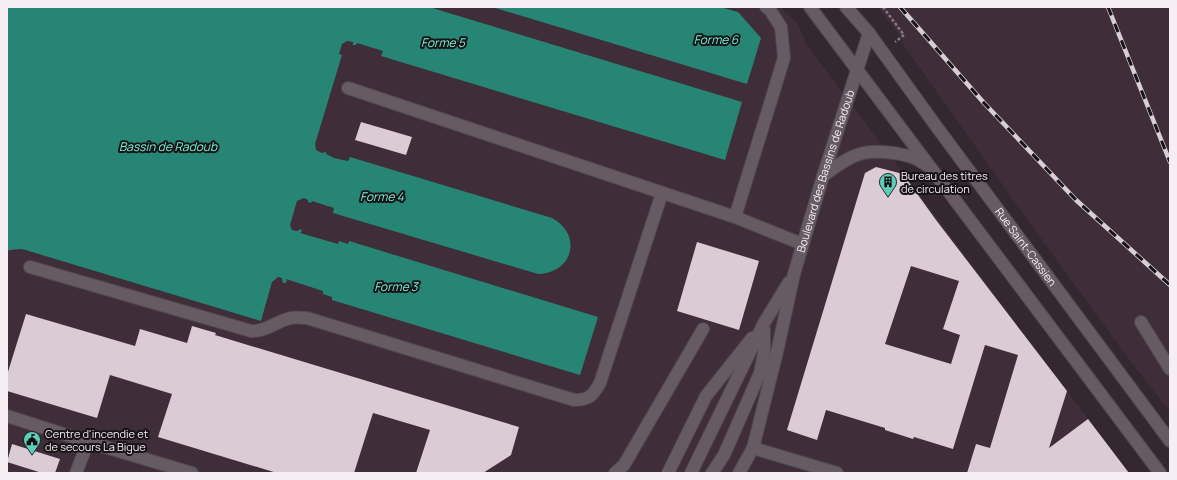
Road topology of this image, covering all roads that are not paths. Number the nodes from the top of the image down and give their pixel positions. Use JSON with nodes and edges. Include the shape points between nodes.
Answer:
{"nodes":[{"id":1,"x":766,"y":7,"type":"edge"},
{"id":2,"x":810,"y":7,"type":"edge"},
{"id":3,"x":846,"y":7,"type":"edge"},
{"id":4,"x":869,"y":33,"type":"junction"},
{"id":5,"x":856,"y":68,"type":"junction"},
{"id":6,"x":348,"y":88,"type":"dead end"},
{"id":7,"x":931,"y":167,"type":"junction"},
{"id":8,"x":822,"y":176,"type":"junction"},
{"id":9,"x":662,"y":193,"type":"junction"},
{"id":10,"x":735,"y":217,"type":"junction"},
{"id":11,"x":802,"y":244,"type":"junction"},
{"id":12,"x":30,"y":267,"type":"dead end"},
{"id":13,"x":794,"y":274,"type":"junction"},
{"id":14,"x":1141,"y":322,"type":"dead end"},
{"id":15,"x":764,"y":323,"type":"junction"},
{"id":16,"x":703,"y":329,"type":"dead end"},
{"id":17,"x":1170,"y":369,"type":"edge"},
{"id":18,"x":7,"y":416,"type":"edge"},
{"id":19,"x":1170,"y":441,"type":"edge"},
{"id":20,"x":88,"y":442,"type":"junction"},
{"id":21,"x":753,"y":448,"type":"junction"},
{"id":22,"x":163,"y":469,"type":"edge"},
{"id":23,"x":76,"y":473,"type":"edge"},
{"id":24,"x":192,"y":473,"type":"edge"},
{"id":25,"x":614,"y":473,"type":"edge"},
{"id":26,"x":668,"y":473,"type":"edge"},
{"id":27,"x":691,"y":473,"type":"edge"},
{"id":28,"x":712,"y":473,"type":"edge"},
{"id":29,"x":739,"y":473,"type":"edge"},
{"id":30,"x":837,"y":473,"type":"edge"},
{"id":31,"x":1160,"y":473,"type":"edge"}],
"edges":[{"from":1,"to":10,"type":"street","via":[[781,27],[784,58]]},
{"from":2,"to":5,"type":"street"},
{"from":3,"to":4,"type":"street"},
{"from":4,"to":5,"type":"street","name":"Boulevard des Bassins de Radoub"},
{"from":4,"to":19,"type":"street","name":"Rue Saint-Cassien"},
{"from":5,"to":7,"type":"street"},
{"from":5,"to":8,"type":"street","name":"Boulevard des Bassins de Radoub"},
{"from":6,"to":9,"type":"street"},
{"from":7,"to":8,"type":"street","via":[[912,157],[870,152],[852,157]]},
{"from":7,"to":31,"type":"street"},
{"from":8,"to":11,"type":"street","name":"Boulevard des Bassins de Radoub"},
{"from":9,"to":10,"type":"street"},
{"from":9,"to":12,"type":"street","via":[[600,382],[591,397],[584,400],[574,400],[307,318],[289,318],[265,330],[251,331]]},
{"from":10,"to":11,"type":"street"},
{"from":11,"to":13,"type":"street","name":"Boulevard des Bassins de Radoub"},
{"from":13,"to":15,"type":"street","name":"Boulevard des Bassins de Radoub"},
{"from":13,"to":21,"type":"street","name":"Boulevard des Bassins de Radoub"},
{"from":14,"to":17,"type":"street"},
{"from":15,"to":26,"type":"street","name":"Boulevard des Bassins de Radoub","via":[[706,396]]},
{"from":15,"to":27,"type":"street","name":"Boulevard des Bassins de Radoub"},
{"from":15,"to":28,"type":"street","via":[[764,353],[760,374],[724,455]]},
{"from":16,"to":25,"type":"street","via":[[624,465]]},
{"from":18,"to":20,"type":"street"},
{"from":20,"to":22,"type":"street"},
{"from":20,"to":23,"type":"street"},
{"from":21,"to":29,"type":"street","name":"Boulevard des Bassins de Radoub"},
{"from":21,"to":30,"type":"street"},
{"from":22,"to":24,"type":"street"}]}
